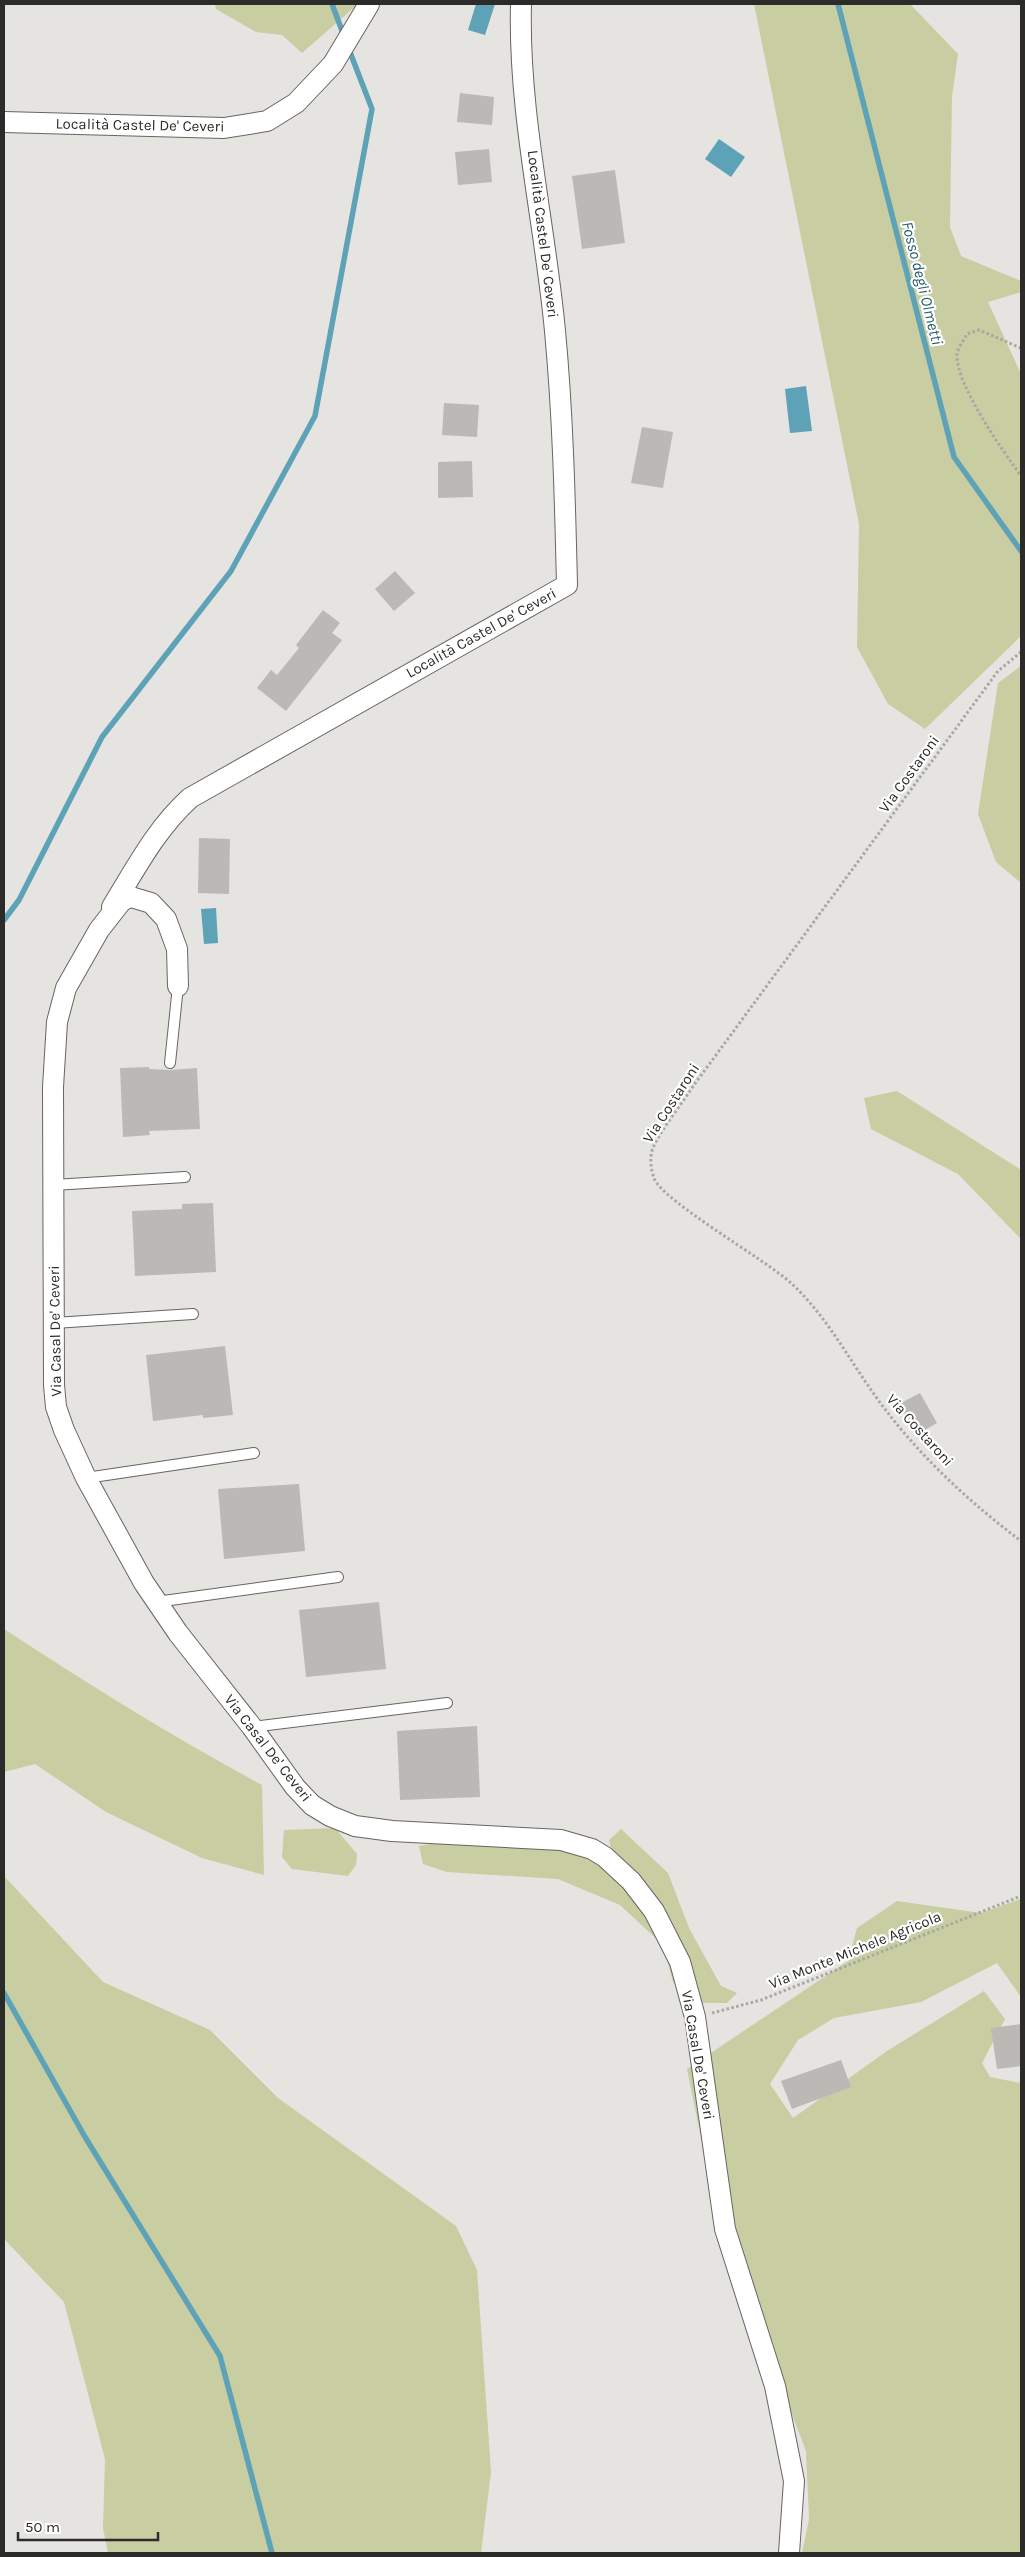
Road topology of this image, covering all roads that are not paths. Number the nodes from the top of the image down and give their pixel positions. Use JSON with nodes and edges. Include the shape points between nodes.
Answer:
{"nodes":[{"id":1,"x":369,"y":4,"type":"edge"},
{"id":2,"x":521,"y":4,"type":"edge"},
{"id":3,"x":4,"y":122,"type":"edge"},
{"id":4,"x":80,"y":960,"type":"junction"},
{"id":5,"x":178,"y":986,"type":"joint"},
{"id":6,"x":170,"y":1063,"type":"dead end"},
{"id":7,"x":185,"y":1178,"type":"dead end"},
{"id":8,"x":54,"y":1185,"type":"junction"},
{"id":9,"x":193,"y":1314,"type":"dead end"},
{"id":10,"x":54,"y":1323,"type":"junction"},
{"id":11,"x":254,"y":1453,"type":"dead end"},
{"id":12,"x":86,"y":1478,"type":"junction"},
{"id":13,"x":338,"y":1577,"type":"dead end"},
{"id":14,"x":156,"y":1602,"type":"junction"},
{"id":15,"x":447,"y":1703,"type":"dead end"},
{"id":16,"x":252,"y":1728,"type":"junction"},
{"id":17,"x":789,"y":2553,"type":"edge"}],
"edges":[{"from":1,"to":3,"type":"street","name":"Località Castel De' Ceveri","via":[[333,64],[296,103],[267,121],[224,128]]},
{"from":2,"to":4,"type":"street","name":"Località Castel De' Ceveri","via":[[520,56],[555,331],[565,486],[566,585],[190,798],[156,835]]},
{"from":4,"to":5,"type":"street","name":"Via Casal De' Ceveri","via":[[120,903],[131,897],[142,899],[160,911],[173,934],[177,949]]},
{"from":4,"to":8,"type":"street","name":"Via Casal De' Ceveri","via":[[66,988],[57,1022],[53,1087]]},
{"from":5,"to":6,"type":"lane"},
{"from":7,"to":8,"type":"lane"},
{"from":8,"to":10,"type":"street","name":"Via Casal De' Ceveri"},
{"from":9,"to":10,"type":"lane"},
{"from":10,"to":12,"type":"street","name":"Via Casal De' Ceveri","via":[[56,1407]]},
{"from":11,"to":12,"type":"lane"},
{"from":12,"to":14,"type":"street","name":"Via Casal De' Ceveri"},
{"from":13,"to":14,"type":"lane"},
{"from":14,"to":16,"type":"street","name":"Via Casal De' Ceveri"},
{"from":15,"to":16,"type":"lane"},
{"from":16,"to":17,"type":"street","name":"Via Casal De' Ceveri","via":[[295,1787],[312,1805],[330,1816],[355,1826],[392,1831],[561,1840],[592,1849],[605,1856],[631,1881],[654,1911],[680,1962],[694,2017],[724,2229],[776,2386],[794,2481]]}]}
